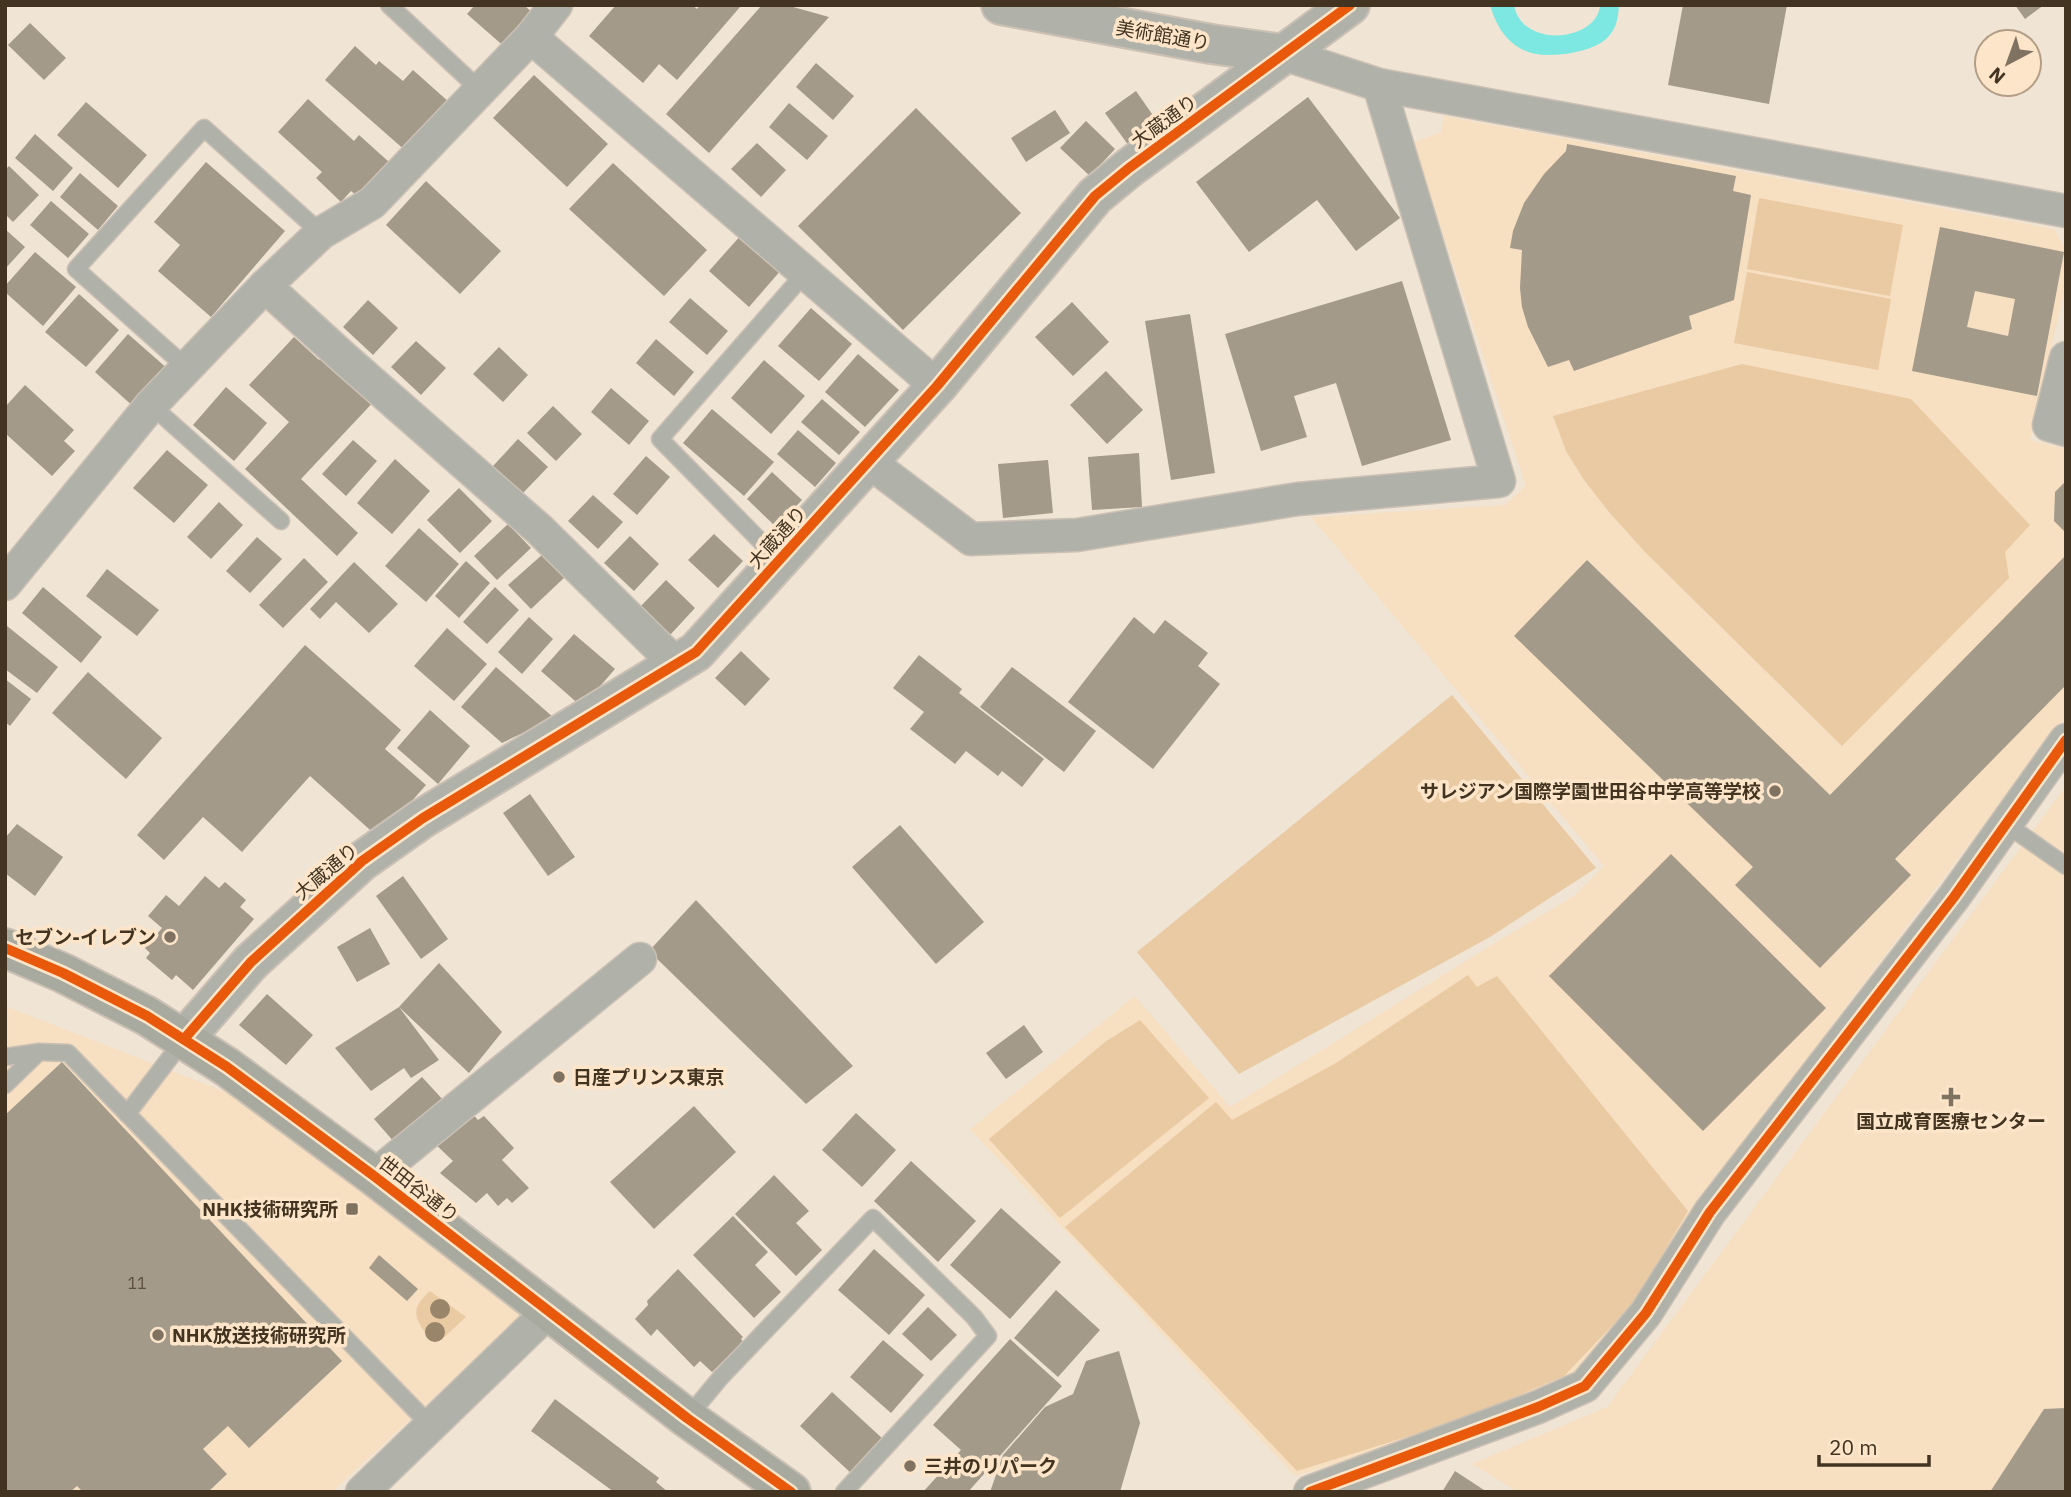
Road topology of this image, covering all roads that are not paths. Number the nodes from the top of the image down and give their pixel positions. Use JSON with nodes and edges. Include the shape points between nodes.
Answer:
{"nodes":[{"id":1,"x":388,"y":5,"type":"edge"},
{"id":2,"x":556,"y":5,"type":"edge"},
{"id":3,"x":1001,"y":5,"type":"edge"},
{"id":4,"x":1350,"y":5,"type":"edge"},
{"id":5,"x":531,"y":37,"type":"junction"},
{"id":6,"x":1284,"y":54,"type":"junction"},
{"id":7,"x":1379,"y":85,"type":"junction"},
{"id":8,"x":481,"y":91,"type":"junction"},
{"id":9,"x":2066,"y":211,"type":"edge"},
{"id":10,"x":321,"y":233,"type":"junction"},
{"id":11,"x":805,"y":272,"type":"junction"},
{"id":12,"x":265,"y":286,"type":"junction"},
{"id":13,"x":2066,"y":358,"type":"edge"},
{"id":14,"x":187,"y":368,"type":"junction"},
{"id":15,"x":937,"y":386,"type":"junction"},
{"id":16,"x":151,"y":405,"type":"junction"},
{"id":17,"x":2066,"y":429,"type":"edge"},
{"id":18,"x":868,"y":461,"type":"junction"},
{"id":19,"x":281,"y":521,"type":"dead end"},
{"id":20,"x":779,"y":560,"type":"junction"},
{"id":21,"x":5,"y":584,"type":"edge"},
{"id":22,"x":676,"y":664,"type":"junction"},
{"id":23,"x":2066,"y":740,"type":"edge"},
{"id":24,"x":2006,"y":824,"type":"junction"},
{"id":25,"x":2066,"y":866,"type":"edge"},
{"id":26,"x":5,"y":948,"type":"edge"},
{"id":27,"x":640,"y":959,"type":"dead end"},
{"id":28,"x":185,"y":1038,"type":"junction"},
{"id":29,"x":38,"y":1052,"type":"junction"},
{"id":30,"x":5,"y":1057,"type":"edge"},
{"id":31,"x":5,"y":1085,"type":"edge"},
{"id":32,"x":127,"y":1114,"type":"junction"},
{"id":33,"x":374,"y":1177,"type":"junction"},
{"id":34,"x":548,"y":1312,"type":"junction"},
{"id":35,"x":687,"y":1418,"type":"junction"},
{"id":36,"x":430,"y":1426,"type":"junction"},
{"id":37,"x":362,"y":1492,"type":"edge"},
{"id":38,"x":791,"y":1492,"type":"edge"},
{"id":39,"x":844,"y":1492,"type":"edge"},
{"id":40,"x":1310,"y":1492,"type":"edge"}],
"edges":[{"from":1,"to":8,"type":"lane"},
{"from":2,"to":5,"type":"street"},
{"from":3,"to":6,"type":"street","name":"美術館通り"},
{"from":4,"to":6,"type":"street","name":"大蔵通り"},
{"from":5,"to":8,"type":"street"},
{"from":5,"to":11,"type":"street"},
{"from":6,"to":7,"type":"street"},
{"from":6,"to":15,"type":"street","name":"大蔵通り","via":[[1095,196]]},
{"from":7,"to":9,"type":"street"},
{"from":7,"to":18,"type":"street","via":[[1499,481],[1298,499],[1076,535],[971,539]]},
{"from":8,"to":10,"type":"street","via":[[372,203]]},
{"from":10,"to":12,"type":"street"},
{"from":10,"to":14,"type":"lane","via":[[204,128],[76,270]]},
{"from":11,"to":15,"type":"street"},
{"from":11,"to":20,"type":"lane","via":[[660,439]]},
{"from":12,"to":14,"type":"street"},
{"from":12,"to":22,"type":"street","via":[[540,530]]},
{"from":13,"to":17,"type":"street","via":[[2049,425]]},
{"from":14,"to":16,"type":"street"},
{"from":15,"to":18,"type":"street","name":"大蔵通り"},
{"from":16,"to":19,"type":"lane"},
{"from":16,"to":21,"type":"street"},
{"from":18,"to":20,"type":"street","name":"大蔵通り"},
{"from":20,"to":22,"type":"street","name":"大蔵通り","via":[[696,652]]},
{"from":22,"to":28,"type":"street","name":"大蔵通り","via":[[423,818],[362,861],[251,962]]},
{"from":23,"to":24,"type":"street"},
{"from":24,"to":25,"type":"lane"},
{"from":24,"to":40,"type":"street","via":[[1710,1212],[1646,1313],[1586,1386]]},
{"from":26,"to":28,"type":"main road","name":"世田谷通り","via":[[63,973]]},
{"from":27,"to":33,"type":"street"},
{"from":28,"to":32,"type":"lane"},
{"from":28,"to":33,"type":"main road","name":"世田谷通り"},
{"from":29,"to":30,"type":"lane"},
{"from":29,"to":31,"type":"lane"},
{"from":29,"to":32,"type":"lane","via":[[68,1053]]},
{"from":32,"to":36,"type":"lane"},
{"from":33,"to":34,"type":"main road","name":"世田谷通り"},
{"from":34,"to":35,"type":"main road","name":"世田谷通り"},
{"from":34,"to":36,"type":"street"},
{"from":35,"to":38,"type":"main road","name":"世田谷通り"},
{"from":35,"to":39,"type":"lane","via":[[873,1218],[988,1336]]},
{"from":36,"to":37,"type":"street"}]}
